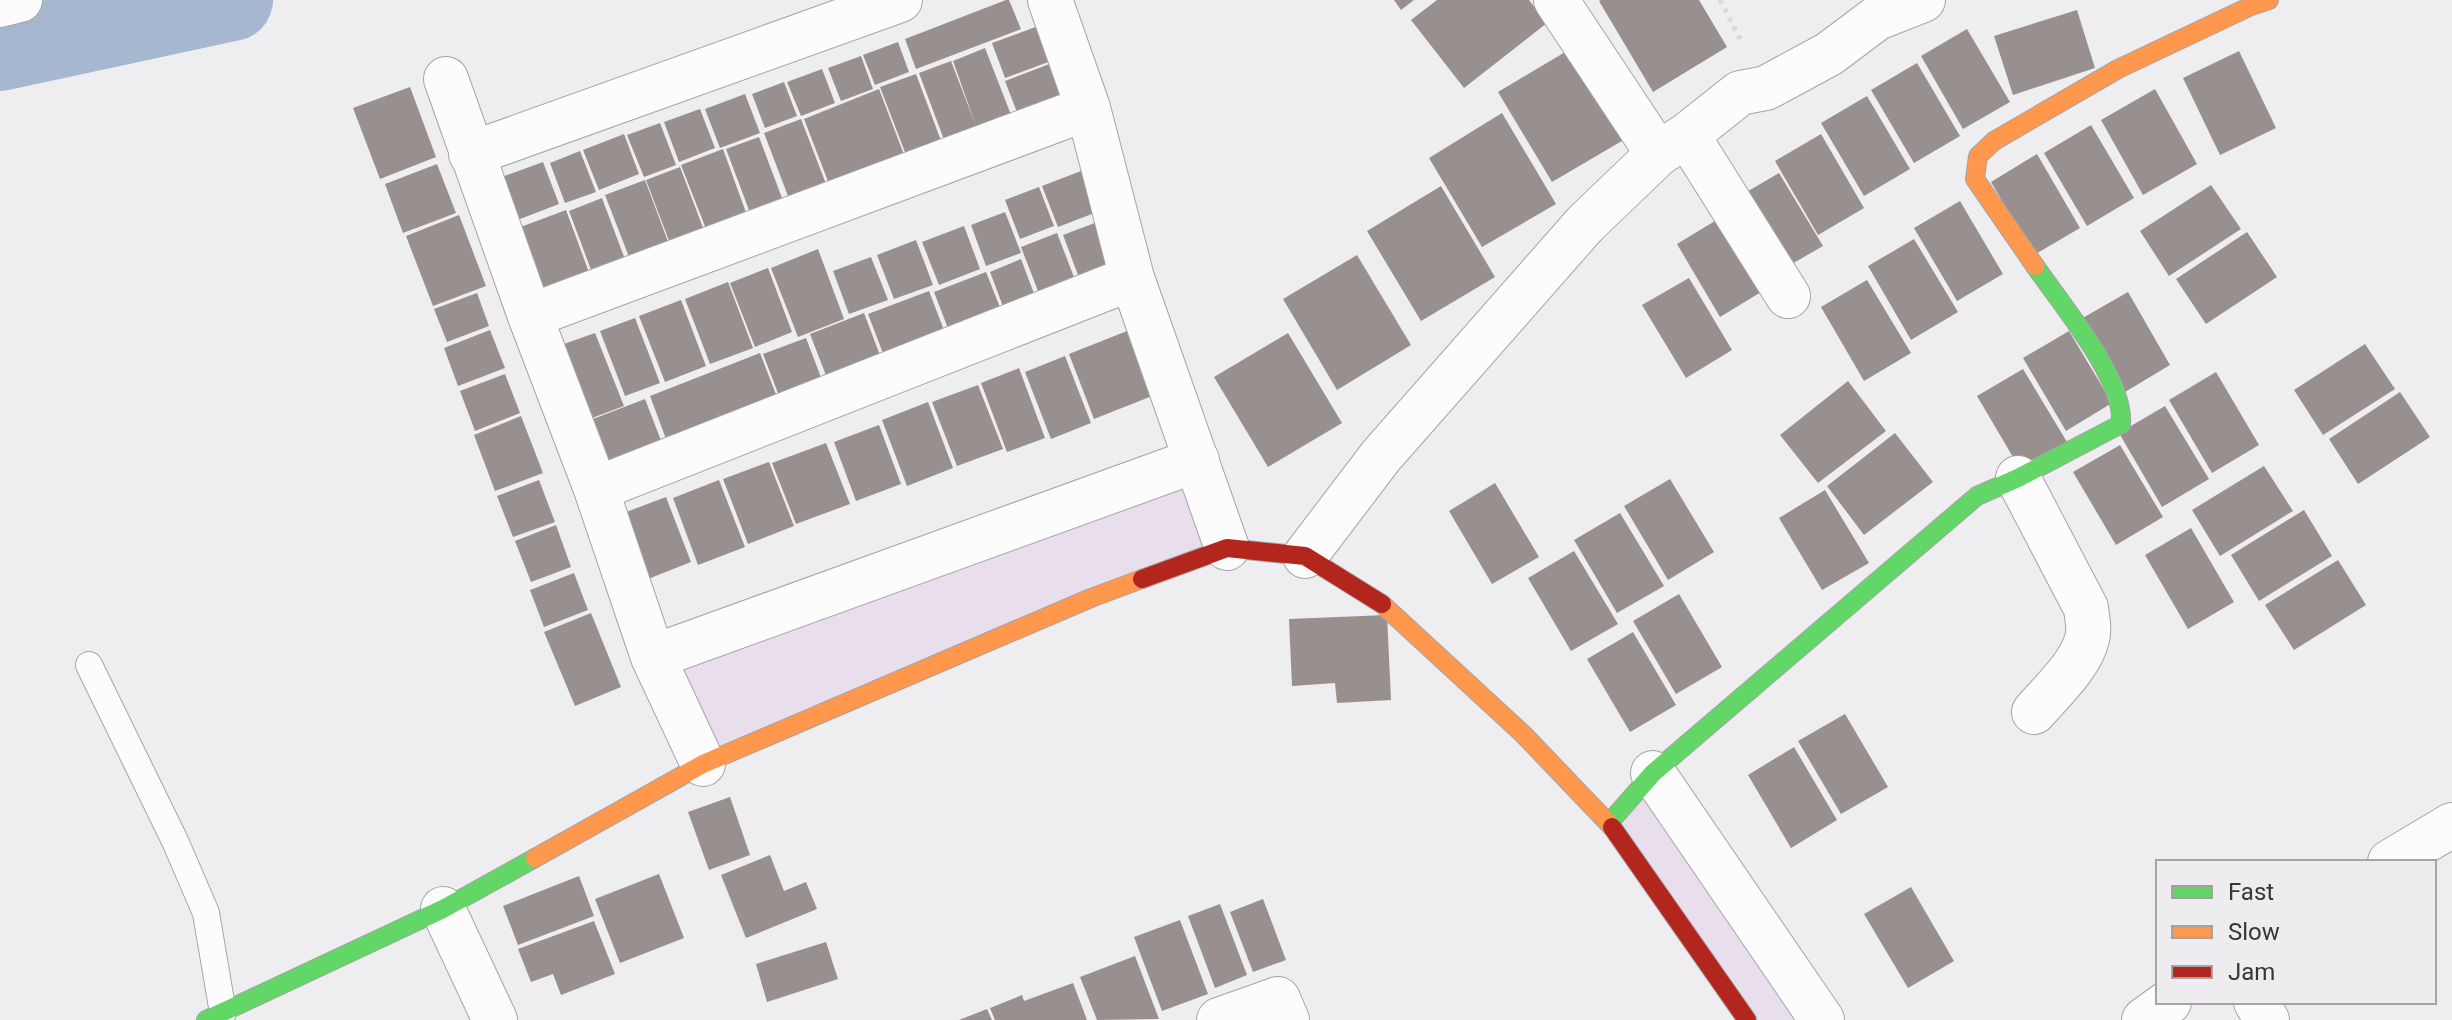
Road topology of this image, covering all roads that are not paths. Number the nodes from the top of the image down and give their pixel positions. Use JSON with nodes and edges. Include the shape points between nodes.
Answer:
{"nodes":[{"id":1,"x":20,"y":0,"type":"edge"},
{"id":2,"x":900,"y":0,"type":"edge"},
{"id":3,"x":1050,"y":0,"type":"edge"},
{"id":4,"x":1556,"y":0,"type":"edge"},
{"id":5,"x":1923,"y":0,"type":"edge"},
{"id":6,"x":2269,"y":0,"type":"edge"},
{"id":7,"x":0,"y":5,"type":"edge"},
{"id":8,"x":446,"y":79,"type":"dead end"},
{"id":9,"x":1088,"y":108,"type":"junction"},
{"id":10,"x":1673,"y":145,"type":"junction"},
{"id":11,"x":471,"y":154,"type":"junction"},
{"id":12,"x":1132,"y":278,"type":"junction"},
{"id":13,"x":1788,"y":296,"type":"dead end"},
{"id":14,"x":530,"y":316,"type":"junction"},
{"id":15,"x":1197,"y":460,"type":"junction"},
{"id":16,"x":2018,"y":478,"type":"junction"},
{"id":17,"x":596,"y":489,"type":"junction"},
{"id":18,"x":1227,"y":548,"type":"junction"},
{"id":19,"x":1305,"y":556,"type":"junction"},
{"id":20,"x":653,"y":657,"type":"junction"},
{"id":21,"x":89,"y":665,"type":"dead end"},
{"id":22,"x":2034,"y":712,"type":"dead end"},
{"id":23,"x":703,"y":764,"type":"junction"},
{"id":24,"x":1653,"y":773,"type":"junction"},
{"id":25,"x":1609,"y":823,"type":"junction"},
{"id":26,"x":2452,"y":825,"type":"edge"},
{"id":27,"x":2393,"y":860,"type":"edge"},
{"id":28,"x":443,"y":909,"type":"junction"},
{"id":29,"x":2166,"y":1004,"type":"edge"},
{"id":30,"x":214,"y":1016,"type":"edge"},
{"id":31,"x":495,"y":1020,"type":"edge"},
{"id":32,"x":1219,"y":1020,"type":"edge"},
{"id":33,"x":1287,"y":1020,"type":"edge"},
{"id":34,"x":1747,"y":1020,"type":"edge"},
{"id":35,"x":1822,"y":1020,"type":"edge"},
{"id":36,"x":2144,"y":1020,"type":"edge"}],
"edges":[{"from":1,"to":7,"type":"street"},
{"from":2,"to":11,"type":"street"},
{"from":3,"to":9,"type":"street"},
{"from":4,"to":10,"type":"street"},
{"from":5,"to":10,"type":"street","via":[[1877,18],[1829,54],[1766,88],[1740,93]]},
{"from":6,"to":16,"type":"street","via":[[2118,69],[1979,153],[1975,179],[2109,374],[2122,412],[2121,424]]},
{"from":8,"to":11,"type":"street"},
{"from":9,"to":12,"type":"street"},
{"from":9,"to":14,"type":"street"},
{"from":10,"to":13,"type":"street"},
{"from":10,"to":19,"type":"street","via":[[1585,224],[1381,456]]},
{"from":11,"to":14,"type":"street"},
{"from":12,"to":15,"type":"street"},
{"from":12,"to":17,"type":"street"},
{"from":14,"to":17,"type":"street"},
{"from":15,"to":18,"type":"street"},
{"from":15,"to":20,"type":"street"},
{"from":16,"to":22,"type":"street","via":[[2086,608],[2088,624],[2082,652]]},
{"from":16,"to":24,"type":"street","via":[[1962,508]]},
{"from":17,"to":20,"type":"street"},
{"from":18,"to":19,"type":"street"},
{"from":18,"to":23,"type":"street","via":[[1091,598]]},
{"from":19,"to":25,"type":"street","via":[[1374,597],[1523,734]]},
{"from":20,"to":23,"type":"street"},
{"from":21,"to":30,"type":"lane","via":[[206,913]]},
{"from":23,"to":28,"type":"street"},
{"from":24,"to":25,"type":"street"},
{"from":24,"to":35,"type":"street"},
{"from":25,"to":34,"type":"street"},
{"from":26,"to":27,"type":"street"},
{"from":28,"to":30,"type":"street"},
{"from":28,"to":31,"type":"street"},
{"from":29,"to":36,"type":"street"},
{"from":32,"to":33,"type":"street","via":[[1278,999]]}]}
